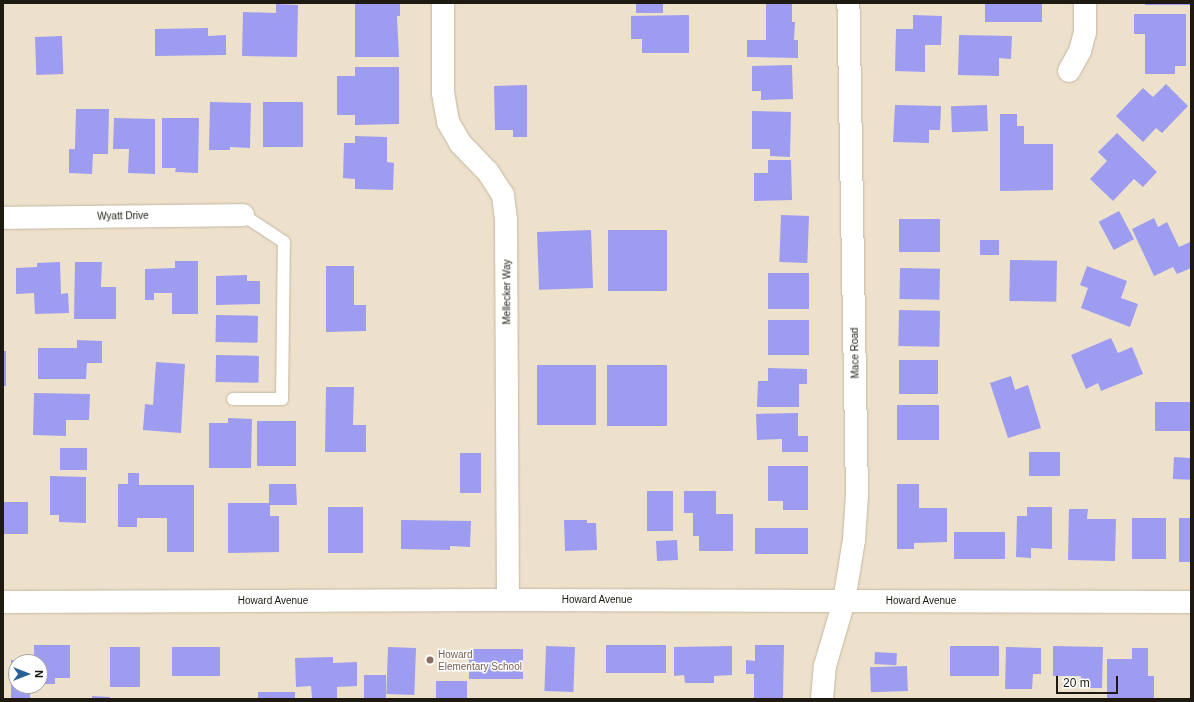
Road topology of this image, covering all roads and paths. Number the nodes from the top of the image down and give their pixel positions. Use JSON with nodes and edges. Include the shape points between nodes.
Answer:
{"nodes":[{"id":1,"x":442,"y":3,"type":"edge"},
{"id":2,"x":848,"y":3,"type":"edge"},
{"id":3,"x":1085,"y":3,"type":"edge"},
{"id":4,"x":1069,"y":71,"type":"dead end"},
{"id":5,"x":243,"y":215,"type":"joint"},
{"id":6,"x":3,"y":218,"type":"edge"},
{"id":7,"x":233,"y":399,"type":"dead end"},
{"id":8,"x":508,"y":600,"type":"junction"},
{"id":9,"x":844,"y":601,"type":"junction"},
{"id":10,"x":3,"y":602,"type":"edge"},
{"id":11,"x":1191,"y":602,"type":"edge"},
{"id":12,"x":822,"y":699,"type":"edge"}],
"edges":[{"from":1,"to":8,"type":"street","name":"Mellecker Way","via":[[443,93],[448,122],[460,143],[488,172],[503,195],[506,220]]},
{"from":2,"to":9,"type":"street","name":"Mace Road","via":[[857,481],[854,540]]},
{"from":3,"to":4,"type":"street","via":[[1085,32],[1080,51]]},
{"from":5,"to":6,"type":"street","name":"Wyatt Drive"},
{"from":5,"to":7,"type":"lane","via":[[284,242],[282,399]]},
{"from":8,"to":9,"type":"street","name":"Howard Avenue"},
{"from":8,"to":10,"type":"street","name":"Howard Avenue"},
{"from":9,"to":11,"type":"street","name":"Howard Avenue"},
{"from":9,"to":12,"type":"street","name":"Mace Road","via":[[825,666]]}]}
